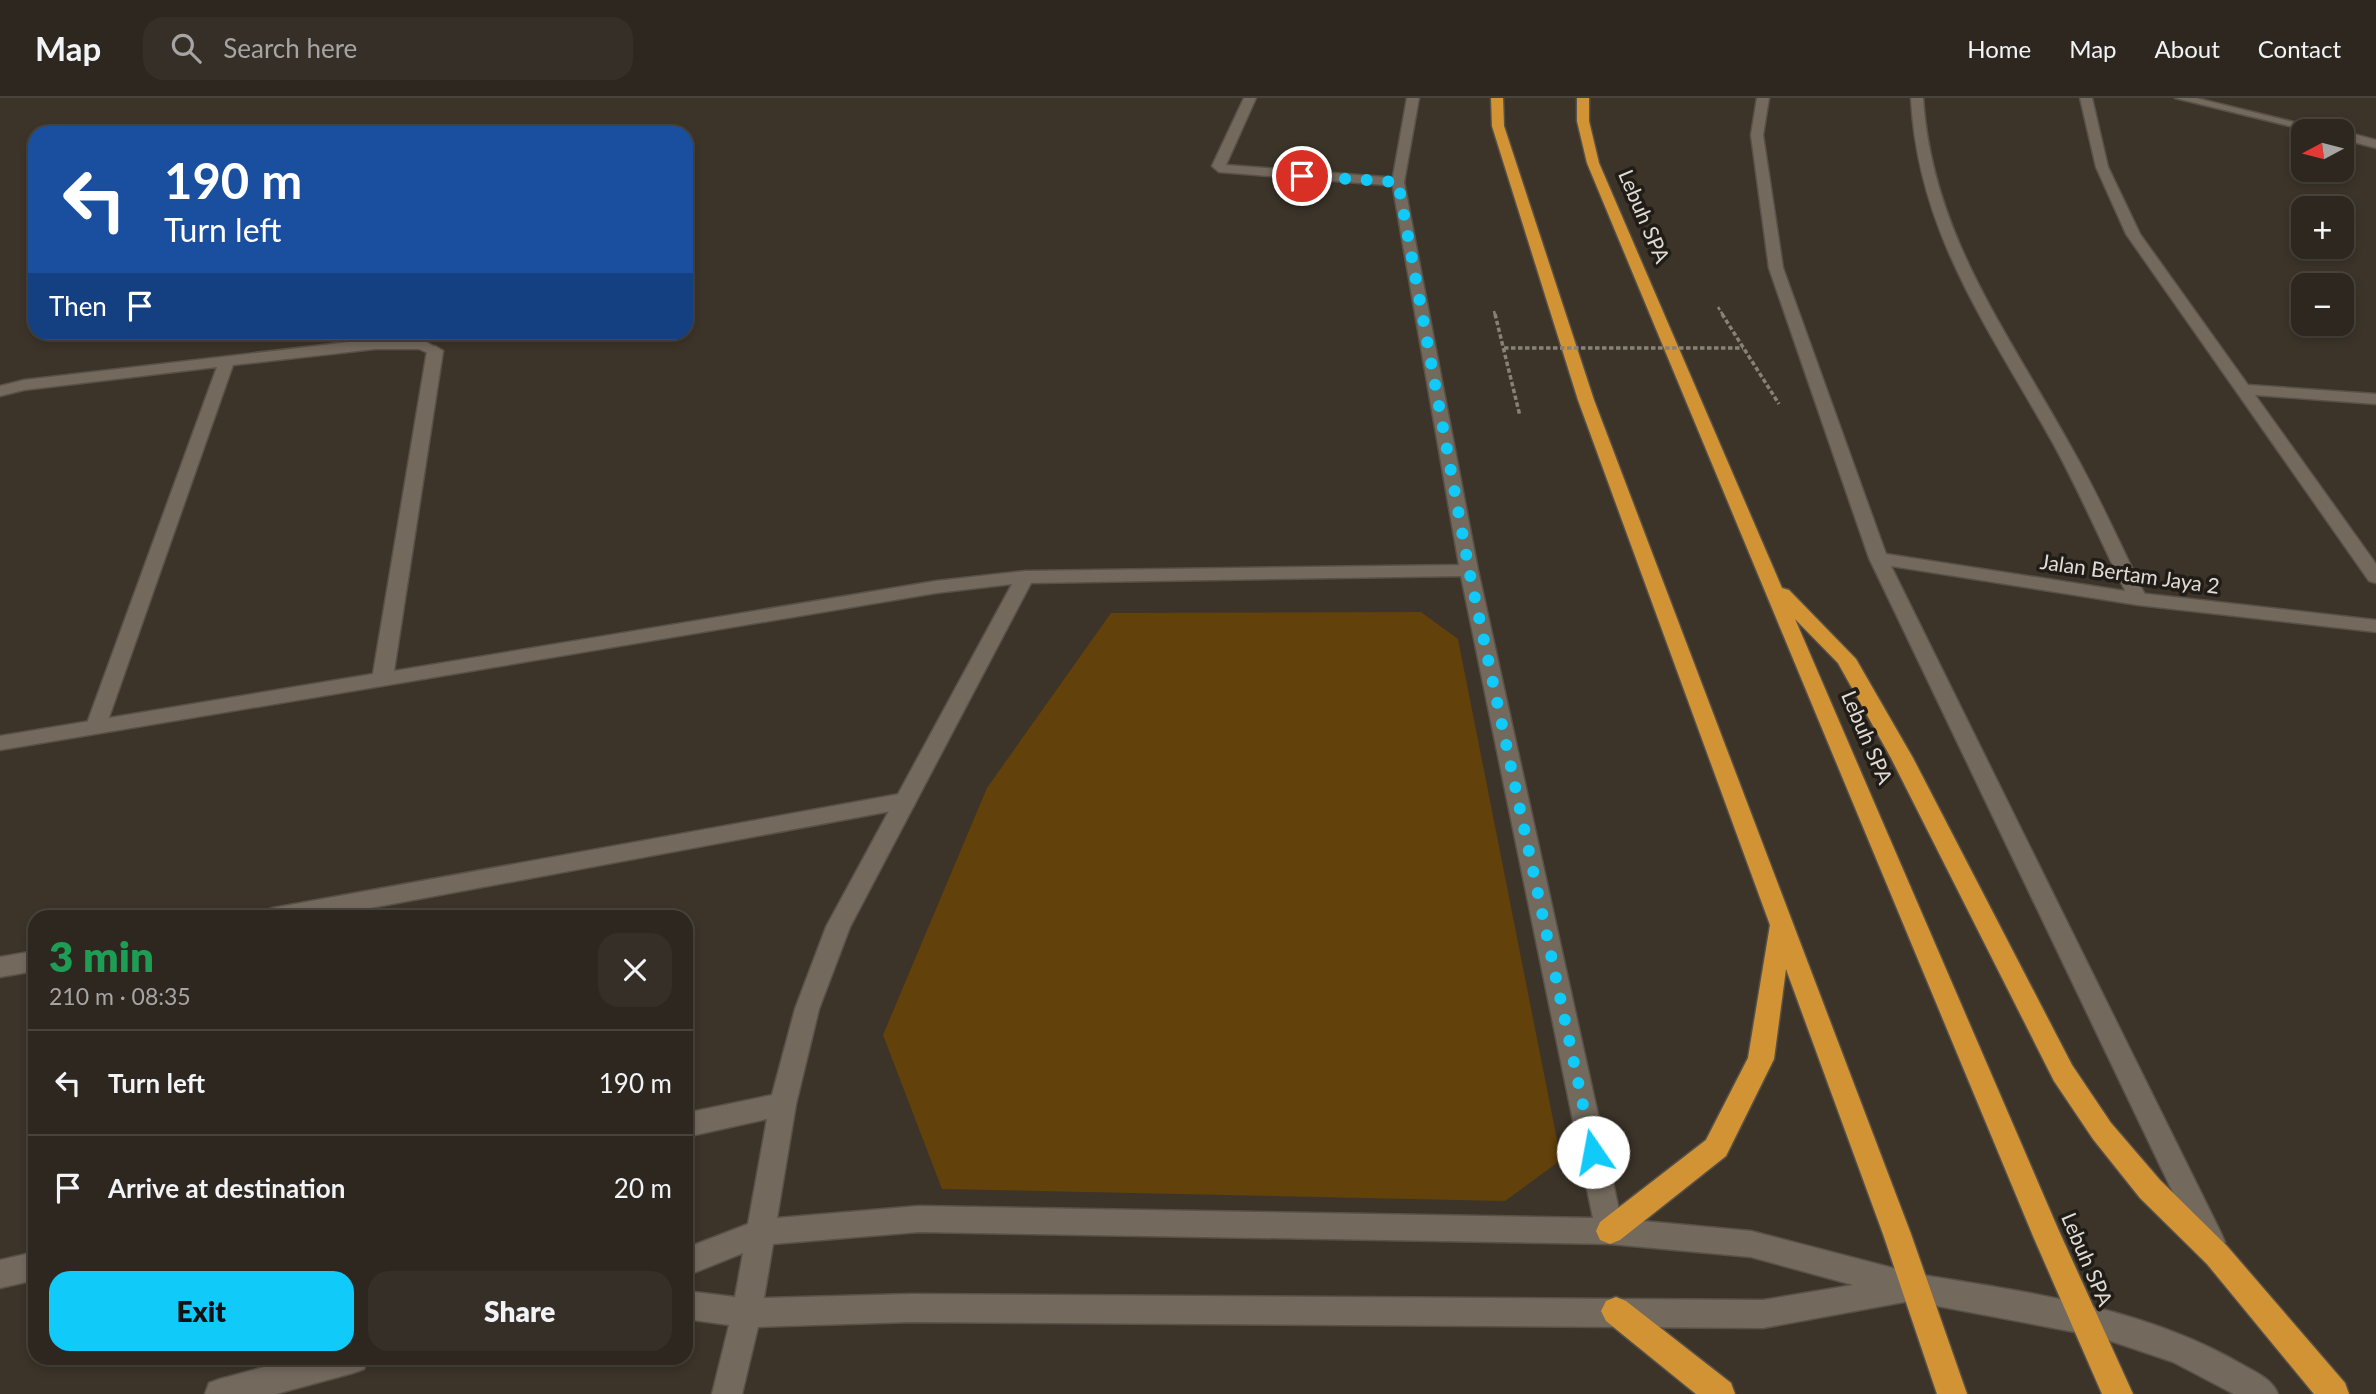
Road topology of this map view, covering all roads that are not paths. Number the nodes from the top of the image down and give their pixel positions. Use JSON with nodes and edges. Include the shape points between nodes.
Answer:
{"nodes":[{"id":1,"x":1250,"y":98,"type":"edge"},
{"id":2,"x":1413,"y":98,"type":"edge"},
{"id":3,"x":1497,"y":98,"type":"edge"},
{"id":4,"x":1583,"y":98,"type":"edge"},
{"id":5,"x":1763,"y":98,"type":"edge"},
{"id":6,"x":1917,"y":98,"type":"edge"},
{"id":7,"x":2086,"y":98,"type":"edge"},
{"id":8,"x":2181,"y":98,"type":"edge"},
{"id":9,"x":2291,"y":124,"type":"edge"},
{"id":10,"x":2354,"y":138,"type":"edge"},
{"id":11,"x":2376,"y":144,"type":"edge"},
{"id":12,"x":1398,"y":182,"type":"junction"},
{"id":13,"x":227,"y":361,"type":"junction"},
{"id":14,"x":2247,"y":390,"type":"junction"},
{"id":15,"x":0,"y":391,"type":"edge"},
{"id":16,"x":2376,"y":399,"type":"edge"},
{"id":17,"x":1878,"y":558,"type":"junction"},
{"id":18,"x":1469,"y":570,"type":"junction"},
{"id":19,"x":1025,"y":577,"type":"junction"},
{"id":20,"x":2376,"y":577,"type":"edge"},
{"id":21,"x":1773,"y":585,"type":"junction"},
{"id":22,"x":2138,"y":599,"type":"junction"},
{"id":23,"x":2376,"y":626,"type":"edge"},
{"id":24,"x":383,"y":677,"type":"junction"},
{"id":25,"x":96,"y":726,"type":"junction"},
{"id":26,"x":0,"y":743,"type":"edge"},
{"id":27,"x":905,"y":801,"type":"junction"},
{"id":28,"x":311,"y":910,"type":"edge"},
{"id":29,"x":1780,"y":926,"type":"junction"},
{"id":30,"x":28,"y":962,"type":"edge"},
{"id":31,"x":0,"y":967,"type":"edge"},
{"id":32,"x":783,"y":1104,"type":"junction"},
{"id":33,"x":693,"y":1123,"type":"edge"},
{"id":34,"x":1610,"y":1231,"type":"junction"},
{"id":35,"x":762,"y":1232,"type":"junction"},
{"id":36,"x":2217,"y":1255,"type":"junction"},
{"id":37,"x":693,"y":1259,"type":"edge"},
{"id":38,"x":28,"y":1268,"type":"edge"},
{"id":39,"x":0,"y":1274,"type":"edge"},
{"id":40,"x":1916,"y":1288,"type":"junction"},
{"id":41,"x":693,"y":1306,"type":"edge"},
{"id":42,"x":1616,"y":1311,"type":"junction"},
{"id":43,"x":747,"y":1313,"type":"junction"},
{"id":44,"x":2082,"y":1316,"type":"junction"},
{"id":45,"x":327,"y":1365,"type":"edge"},
{"id":46,"x":220,"y":1394,"type":"edge"},
{"id":47,"x":727,"y":1394,"type":"edge"},
{"id":48,"x":1720,"y":1394,"type":"edge"},
{"id":49,"x":1952,"y":1394,"type":"edge"},
{"id":50,"x":2118,"y":1394,"type":"edge"},
{"id":51,"x":2263,"y":1394,"type":"edge"},
{"id":52,"x":2334,"y":1394,"type":"edge"}],
"edges":[{"from":1,"to":12,"type":"street","via":[[1218,166],[1223,169]]},
{"from":2,"to":12,"type":"street"},
{"from":3,"to":29,"type":"highway","via":[[1498,126],[1586,400]]},
{"from":4,"to":21,"type":"highway","name":"Lebuh SPA","via":[[1593,163]]},
{"from":5,"to":17,"type":"street","via":[[1757,135],[1776,268]]},
{"from":6,"to":22,"type":"street","via":[[1916,120],[1927,183],[1969,280],[2064,448]]},
{"from":7,"to":14,"type":"street","via":[[2102,167],[2133,233]]},
{"from":8,"to":9,"type":"street"},
{"from":10,"to":11,"type":"street"},
{"from":12,"to":18,"type":"street"},
{"from":13,"to":15,"type":"street"},
{"from":13,"to":24,"type":"street","via":[[375,344],[422,345],[435,351]]},
{"from":13,"to":25,"type":"street"},
{"from":14,"to":16,"type":"street"},
{"from":14,"to":20,"type":"street"},
{"from":17,"to":22,"type":"street","name":"Jalan Bertam Jaya 2"},
{"from":17,"to":36,"type":"street"},
{"from":18,"to":19,"type":"street"},
{"from":18,"to":34,"type":"street"},
{"from":19,"to":24,"type":"street","via":[[845,600]]},
{"from":19,"to":27,"type":"street"},
{"from":21,"to":36,"type":"highway","via":[[1846,659],[1902,758],[2063,1073],[2150,1189]]},
{"from":21,"to":44,"type":"highway","name":"Lebuh SPA"},
{"from":22,"to":23,"type":"street","name":"Jalan Bertam Jaya 2"},
{"from":24,"to":25,"type":"street"},
{"from":25,"to":26,"type":"street"},
{"from":27,"to":28,"type":"street"},
{"from":27,"to":32,"type":"street","via":[[838,927],[807,1009]]},
{"from":29,"to":34,"type":"highway","via":[[1762,1059],[1716,1148]]},
{"from":29,"to":40,"type":"highway"},
{"from":30,"to":31,"type":"street"},
{"from":32,"to":33,"type":"street"},
{"from":32,"to":35,"type":"street"},
{"from":34,"to":35,"type":"street","via":[[919,1219]]},
{"from":34,"to":40,"type":"street","via":[[1751,1244]]},
{"from":35,"to":37,"type":"street"},
{"from":35,"to":43,"type":"street"},
{"from":36,"to":52,"type":"highway"},
{"from":38,"to":39,"type":"street"},
{"from":40,"to":42,"type":"street","via":[[1763,1314]]},
{"from":40,"to":44,"type":"street"},
{"from":40,"to":49,"type":"highway"},
{"from":41,"to":43,"type":"street"},
{"from":42,"to":43,"type":"street","via":[[911,1308]]},
{"from":42,"to":48,"type":"highway"},
{"from":43,"to":47,"type":"street"},
{"from":44,"to":50,"type":"highway","name":"Lebuh SPA"},
{"from":44,"to":51,"type":"street","via":[[2179,1347]]},
{"from":45,"to":46,"type":"street"}]}
